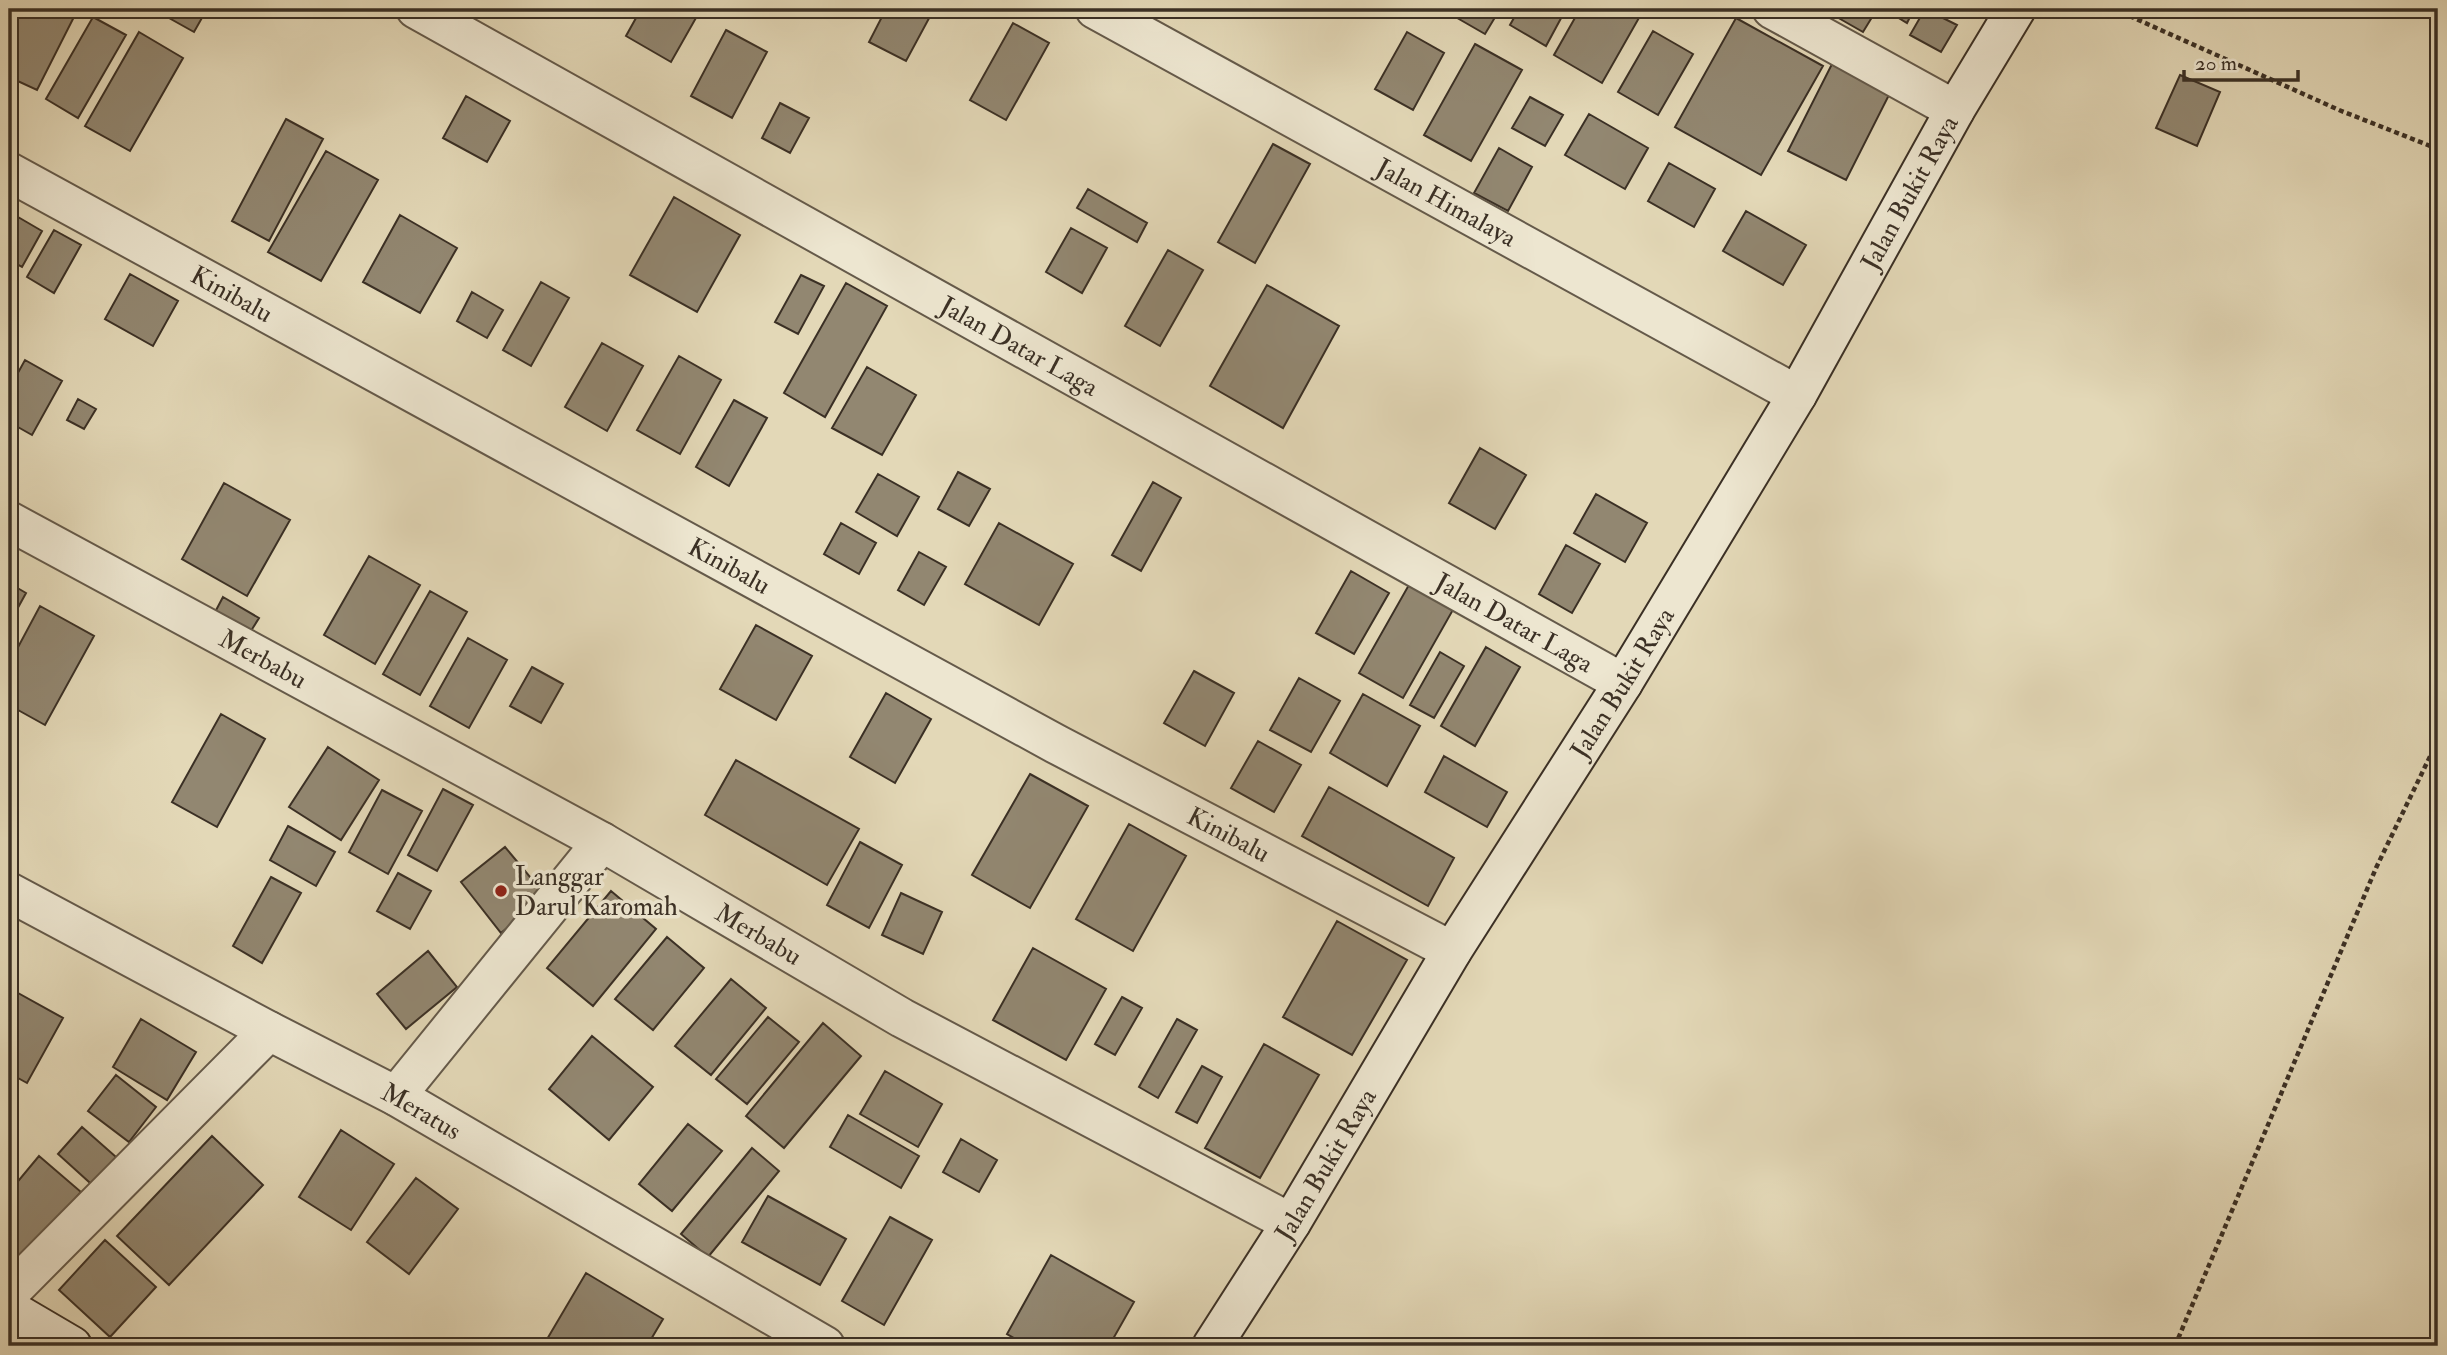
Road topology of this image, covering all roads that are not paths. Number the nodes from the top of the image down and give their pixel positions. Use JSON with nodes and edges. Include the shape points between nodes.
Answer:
{"nodes":[{"id":1,"x":416,"y":9,"type":"edge"},
{"id":2,"x":1094,"y":9,"type":"edge"},
{"id":3,"x":1772,"y":9,"type":"edge"},
{"id":4,"x":2016,"y":9,"type":"edge"},
{"id":5,"x":1955,"y":110,"type":"junction"},
{"id":6,"x":9,"y":172,"type":"edge"},
{"id":7,"x":1797,"y":395,"type":"junction"},
{"id":8,"x":9,"y":521,"type":"edge"},
{"id":9,"x":1623,"y":683,"type":"junction"},
{"id":10,"x":602,"y":842,"type":"junction"},
{"id":11,"x":9,"y":891,"type":"edge"},
{"id":12,"x":1452,"y":951,"type":"junction"},
{"id":13,"x":270,"y":1031,"type":"junction"},
{"id":14,"x":396,"y":1096,"type":"junction"},
{"id":15,"x":1291,"y":1223,"type":"junction"},
{"id":16,"x":9,"y":1293,"type":"edge"},
{"id":17,"x":9,"y":1309,"type":"edge"},
{"id":18,"x":72,"y":1346,"type":"edge"},
{"id":19,"x":825,"y":1346,"type":"edge"},
{"id":20,"x":1212,"y":1346,"type":"edge"}],
"edges":[{"from":1,"to":9,"type":"street","name":"Jalan Datar Laga"},
{"from":2,"to":7,"type":"street","name":"Jalan Himalaya"},
{"from":3,"to":5,"type":"street"},
{"from":4,"to":5,"type":"street","name":"Jalan Bukit Raya"},
{"from":5,"to":7,"type":"street","name":"Jalan Bukit Raya"},
{"from":6,"to":12,"type":"street","name":"Kinibalu","via":[[1056,744]]},
{"from":7,"to":9,"type":"street","name":"Jalan Bukit Raya"},
{"from":8,"to":10,"type":"street","name":"Merbabu"},
{"from":9,"to":12,"type":"street","name":"Jalan Bukit Raya"},
{"from":10,"to":14,"type":"street"},
{"from":10,"to":15,"type":"street","name":"Merbabu","via":[[902,1018]]},
{"from":11,"to":13,"type":"street","name":"Meratus"},
{"from":12,"to":15,"type":"street","name":"Jalan Bukit Raya"},
{"from":13,"to":14,"type":"street","name":"Meratus"},
{"from":13,"to":16,"type":"street"},
{"from":14,"to":19,"type":"street","name":"Meratus"},
{"from":15,"to":20,"type":"street","name":"Jalan Bukit Raya"},
{"from":17,"to":18,"type":"street"}]}
